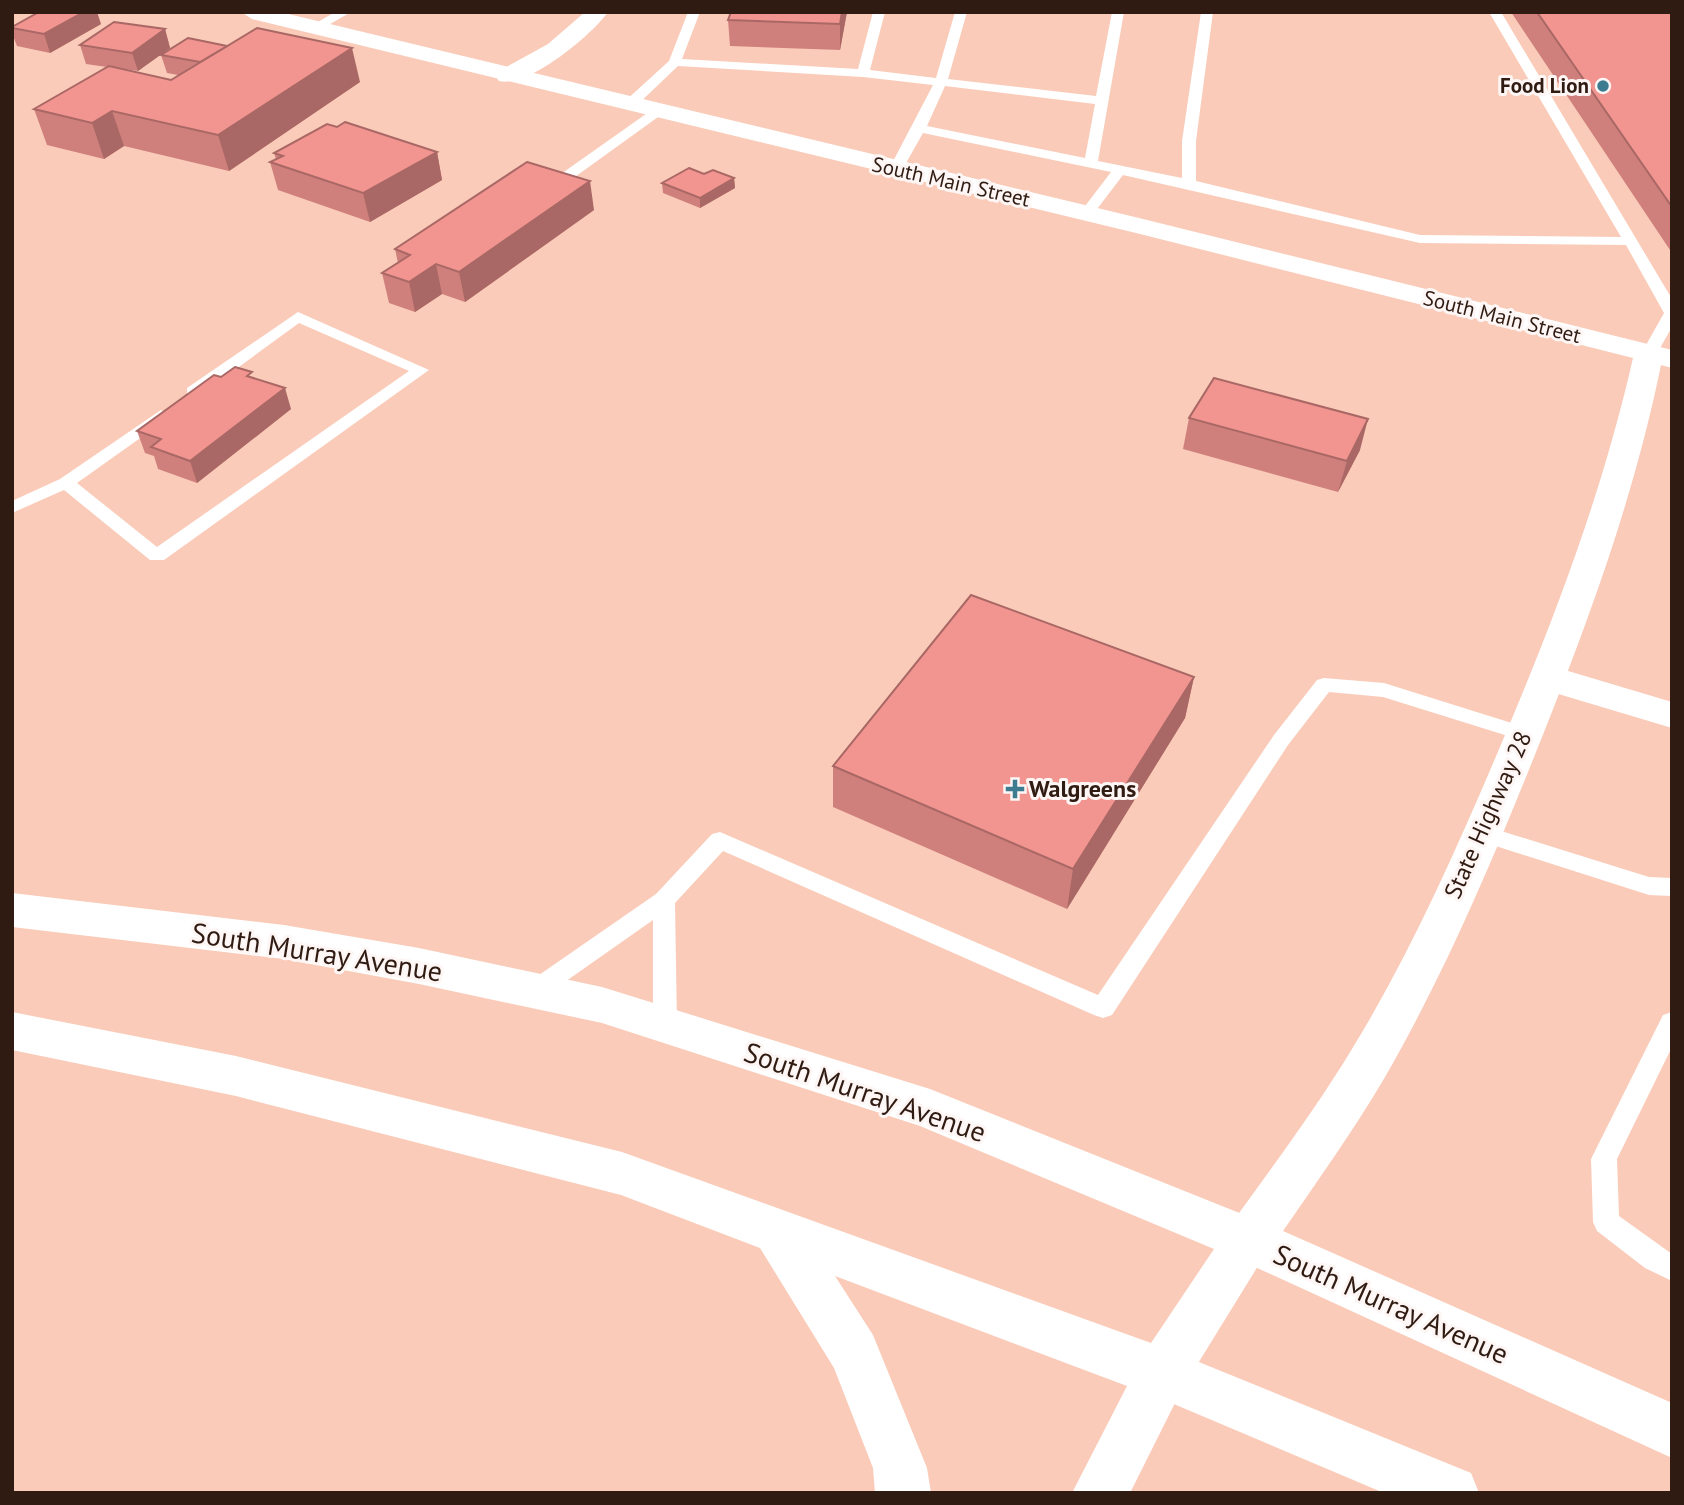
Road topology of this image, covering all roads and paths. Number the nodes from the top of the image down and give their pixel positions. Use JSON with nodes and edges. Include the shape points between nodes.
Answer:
{"nodes":[{"id":1,"x":252,"y":12,"type":"edge"},
{"id":2,"x":345,"y":12,"type":"edge"},
{"id":3,"x":597,"y":12,"type":"edge"},
{"id":4,"x":694,"y":12,"type":"edge"},
{"id":5,"x":879,"y":12,"type":"edge"},
{"id":6,"x":961,"y":12,"type":"edge"},
{"id":7,"x":1118,"y":12,"type":"edge"},
{"id":8,"x":1207,"y":12,"type":"edge"},
{"id":9,"x":1494,"y":12,"type":"edge"},
{"id":10,"x":314,"y":28,"type":"junction"},
{"id":11,"x":675,"y":62,"type":"junction"},
{"id":12,"x":863,"y":73,"type":"junction"},
{"id":13,"x":507,"y":76,"type":"junction"},
{"id":14,"x":941,"y":82,"type":"junction"},
{"id":15,"x":1103,"y":101,"type":"junction"},
{"id":16,"x":629,"y":105,"type":"junction"},
{"id":17,"x":658,"y":112,"type":"junction"},
{"id":18,"x":919,"y":128,"type":"junction"},
{"id":19,"x":1091,"y":163,"type":"junction"},
{"id":20,"x":896,"y":169,"type":"junction"},
{"id":21,"x":1119,"y":171,"type":"junction"},
{"id":22,"x":556,"y":184,"type":"edge"},
{"id":23,"x":1189,"y":184,"type":"junction"},
{"id":24,"x":1086,"y":214,"type":"junction"},
{"id":25,"x":1630,"y":241,"type":"junction"},
{"id":26,"x":1672,"y":313,"type":"edge"},
{"id":27,"x":1660,"y":356,"type":"edge"},
{"id":28,"x":66,"y":483,"type":"junction"},
{"id":29,"x":12,"y":508,"type":"edge"},
{"id":30,"x":1548,"y":678,"type":"junction"},
{"id":31,"x":1672,"y":715,"type":"edge"},
{"id":32,"x":1524,"y":734,"type":"junction"},
{"id":33,"x":1482,"y":833,"type":"junction"},
{"id":34,"x":1672,"y":887,"type":"edge"},
{"id":35,"x":663,"y":900,"type":"junction"},
{"id":36,"x":12,"y":910,"type":"edge"},
{"id":37,"x":534,"y":991,"type":"junction"},
{"id":38,"x":1672,"y":1022,"type":"edge"},
{"id":39,"x":664,"y":1025,"type":"junction"},
{"id":40,"x":12,"y":1031,"type":"edge"},
{"id":41,"x":778,"y":1232,"type":"junction"},
{"id":42,"x":1249,"y":1240,"type":"junction"},
{"id":43,"x":1672,"y":1268,"type":"edge"},
{"id":44,"x":1162,"y":1373,"type":"junction"},
{"id":45,"x":1672,"y":1430,"type":"edge"},
{"id":46,"x":903,"y":1493,"type":"edge"},
{"id":47,"x":1100,"y":1493,"type":"edge"},
{"id":48,"x":1451,"y":1493,"type":"edge"}],
"edges":[{"from":1,"to":10,"type":"main road","name":"South Main Street"},
{"from":2,"to":10,"type":"lane"},
{"from":3,"to":13,"type":"main road","via":[[556,50]]},
{"from":4,"to":11,"type":"lane"},
{"from":5,"to":12,"type":"lane"},
{"from":6,"to":14,"type":"lane"},
{"from":7,"to":15,"type":"lane"},
{"from":8,"to":23,"type":"lane","via":[[1189,141]]},
{"from":9,"to":25,"type":"lane"},
{"from":10,"to":13,"type":"main road","name":"South Main Street"},
{"from":11,"to":12,"type":"lane"},
{"from":11,"to":16,"type":"lane"},
{"from":12,"to":14,"type":"lane"},
{"from":13,"to":16,"type":"main road","name":"South Main Street"},
{"from":14,"to":15,"type":"lane"},
{"from":14,"to":18,"type":"lane"},
{"from":15,"to":19,"type":"lane"},
{"from":16,"to":17,"type":"main road","name":"South Main Street"},
{"from":17,"to":20,"type":"main road","name":"South Main Street"},
{"from":17,"to":22,"type":"lane"},
{"from":18,"to":19,"type":"lane"},
{"from":18,"to":20,"type":"lane"},
{"from":19,"to":21,"type":"lane"},
{"from":20,"to":24,"type":"main road","name":"South Main Street"},
{"from":21,"to":23,"type":"lane"},
{"from":21,"to":24,"type":"lane"},
{"from":23,"to":25,"type":"lane","via":[[1420,239]]},
{"from":24,"to":27,"type":"main road","name":"South Main Street"},
{"from":25,"to":26,"type":"lane"},
{"from":26,"to":27,"type":"lane"},
{"from":27,"to":30,"type":"main road","name":"State Highway 28"},
{"from":28,"to":28,"type":"lane","via":[[298,317],[421,370],[157,556]]},
{"from":28,"to":29,"type":"lane"},
{"from":30,"to":31,"type":"main road"},
{"from":30,"to":32,"type":"main road","name":"State Highway 28"},
{"from":32,"to":33,"type":"main road","name":"State Highway 28"},
{"from":32,"to":35,"type":"lane","via":[[1384,690],[1324,685],[1281,740],[1103,1008],[720,840]]},
{"from":33,"to":34,"type":"lane","via":[[1649,886]]},
{"from":33,"to":42,"type":"main road","name":"State Highway 28","via":[[1416,976],[1343,1105]]},
{"from":35,"to":37,"type":"lane"},
{"from":35,"to":39,"type":"lane"},
{"from":36,"to":37,"type":"main road","name":"South Murray Avenue","via":[[284,942]]},
{"from":37,"to":39,"type":"main road","name":"South Murray Avenue","via":[[602,1005]]},
{"from":38,"to":43,"type":"lane","via":[[1604,1159],[1605,1222]]},
{"from":39,"to":42,"type":"main road","name":"South Murray Avenue","via":[[930,1109]]},
{"from":40,"to":41,"type":"main road","via":[[236,1076],[622,1174]]},
{"from":41,"to":44,"type":"main road"},
{"from":41,"to":46,"type":"main road","via":[[855,1353],[900,1468]]},
{"from":42,"to":44,"type":"main road","name":"State Highway 28"},
{"from":42,"to":45,"type":"main road","name":"South Murray Avenue"},
{"from":44,"to":47,"type":"main road","name":"State Highway 28"},
{"from":44,"to":48,"type":"main road"}]}
